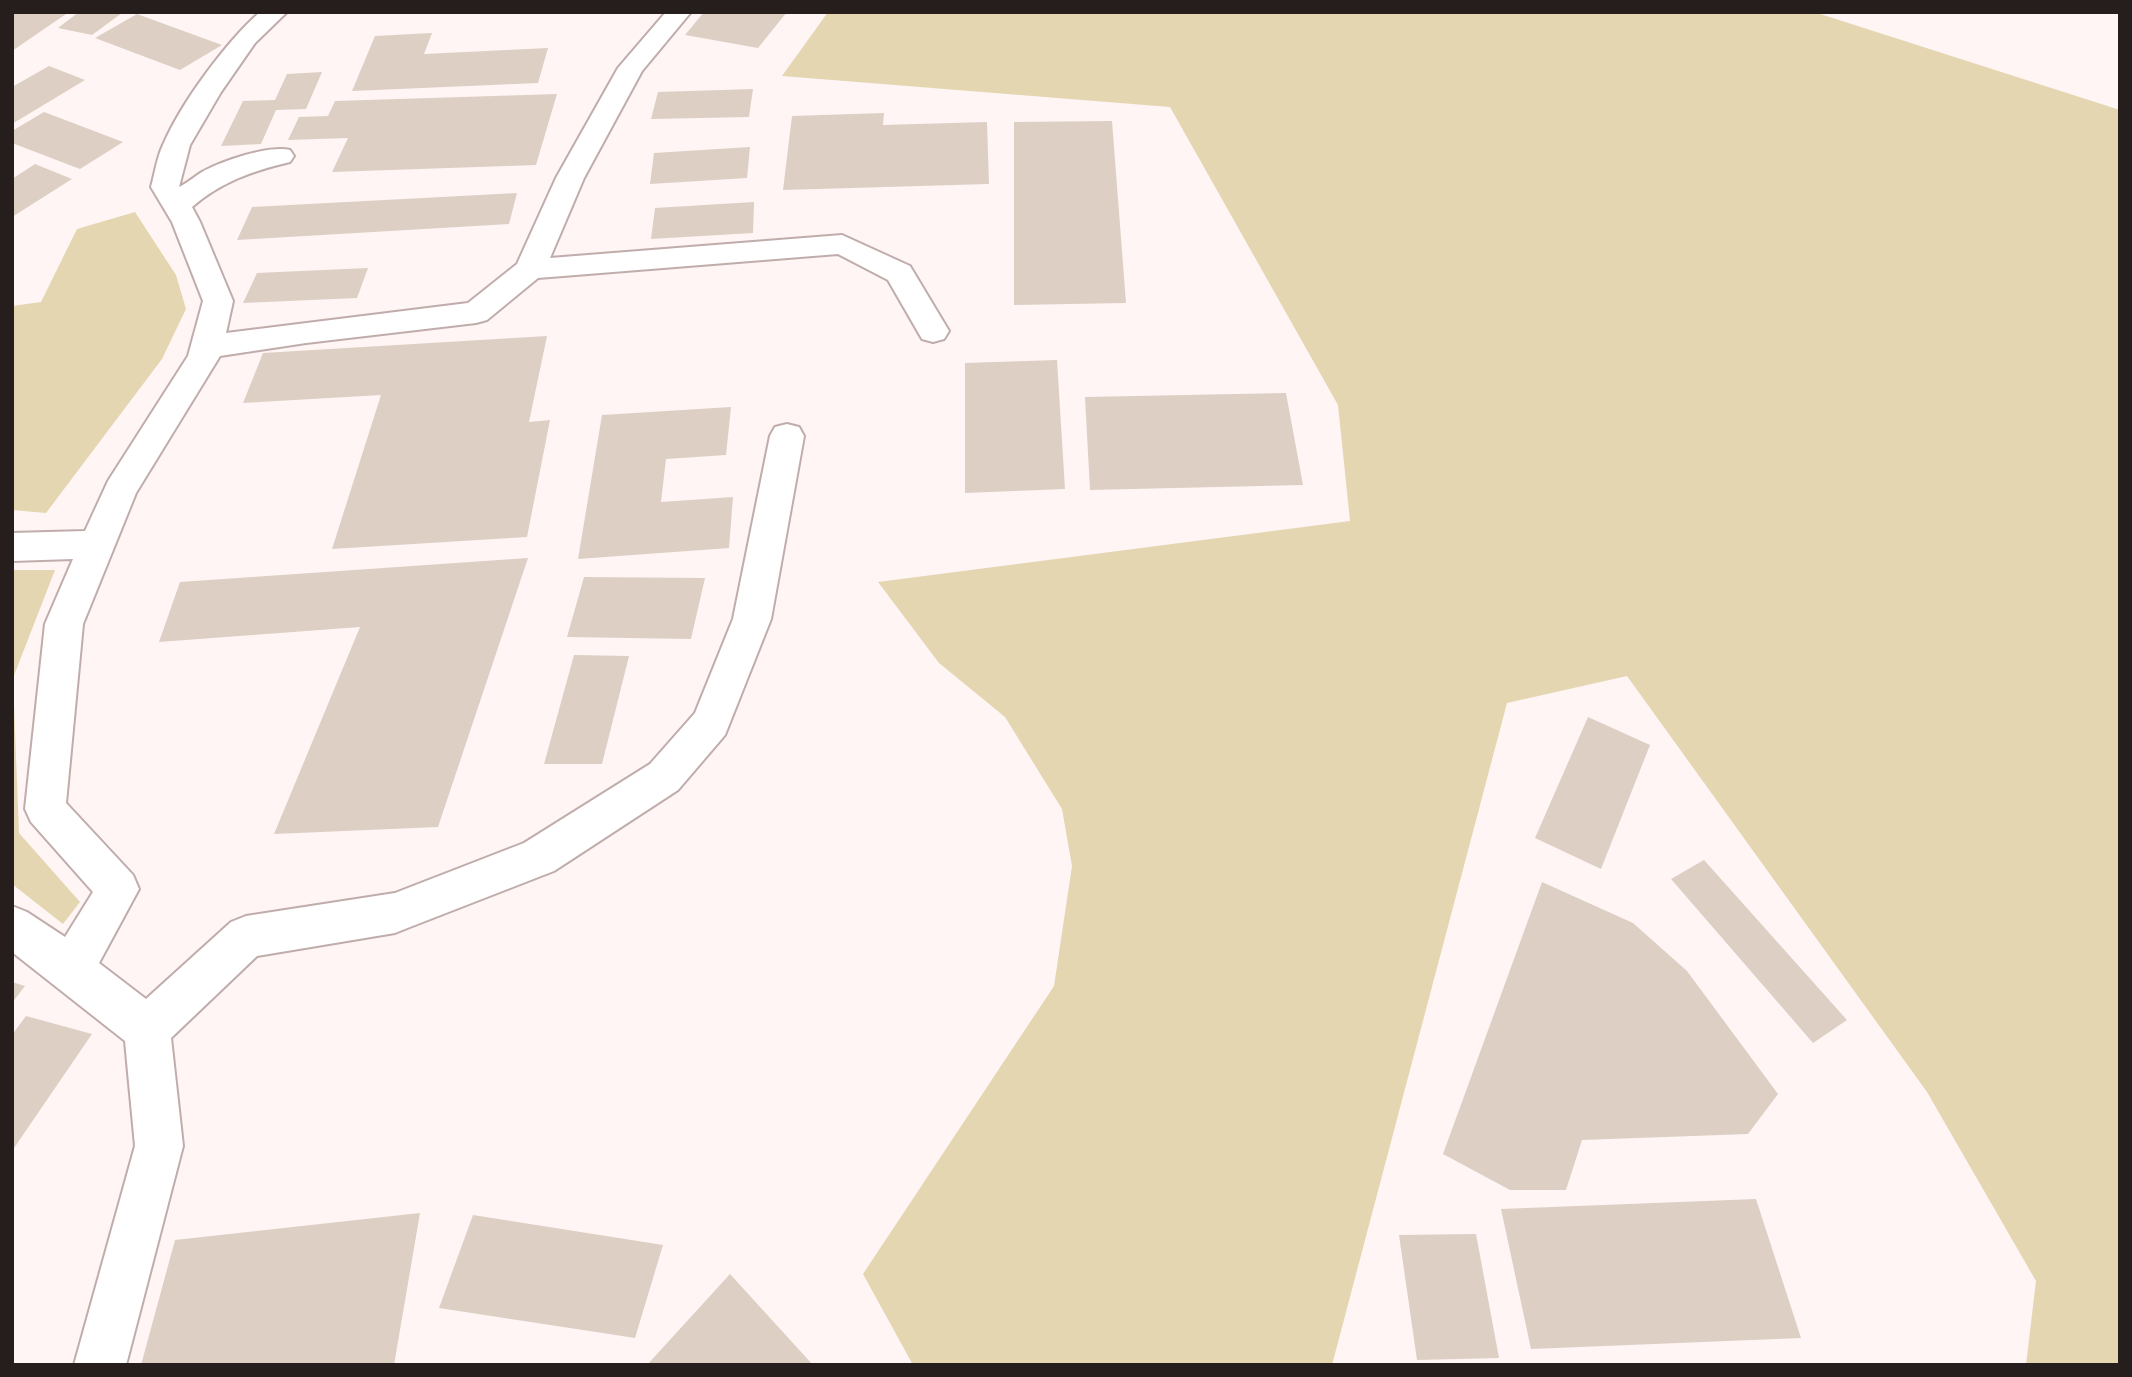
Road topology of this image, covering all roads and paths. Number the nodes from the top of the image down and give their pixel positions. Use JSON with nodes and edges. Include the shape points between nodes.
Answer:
{"nodes":[{"id":1,"x":275,"y":12,"type":"edge"},
{"id":2,"x":680,"y":12,"type":"edge"},
{"id":3,"x":280,"y":156,"type":"dead end"},
{"id":4,"x":177,"y":205,"type":"junction"},
{"id":5,"x":530,"y":269,"type":"junction"},
{"id":6,"x":933,"y":331,"type":"dead end"},
{"id":7,"x":207,"y":347,"type":"junction"},
{"id":8,"x":787,"y":436,"type":"dead end"},
{"id":9,"x":97,"y":545,"type":"junction"},
{"id":10,"x":12,"y":547,"type":"edge"},
{"id":11,"x":12,"y":927,"type":"edge"},
{"id":12,"x":71,"y":970,"type":"junction"},
{"id":13,"x":146,"y":1029,"type":"junction"},
{"id":14,"x":100,"y":1365,"type":"edge"}],
"edges":[{"from":1,"to":4,"type":"street","via":[[246,38],[176,145],[165,187]]},
{"from":2,"to":5,"type":"street","via":[[631,68],[570,178]]},
{"from":3,"to":4,"type":"street","via":[[228,168]]},
{"from":4,"to":7,"type":"street","via":[[218,301]]},
{"from":5,"to":6,"type":"street","via":[[842,244],[899,273]]},
{"from":5,"to":7,"type":"street","via":[[475,313]]},
{"from":7,"to":9,"type":"street","via":[[120,490]]},
{"from":8,"to":13,"type":"street","via":[[752,619],[711,723],[664,777],[538,857],[395,913],[246,937]]},
{"from":9,"to":10,"type":"street"},
{"from":9,"to":12,"type":"street","via":[[64,624],[45,809],[118,889]]},
{"from":11,"to":12,"type":"street"},
{"from":12,"to":13,"type":"street"},
{"from":13,"to":14,"type":"street","via":[[159,1146]]}]}
